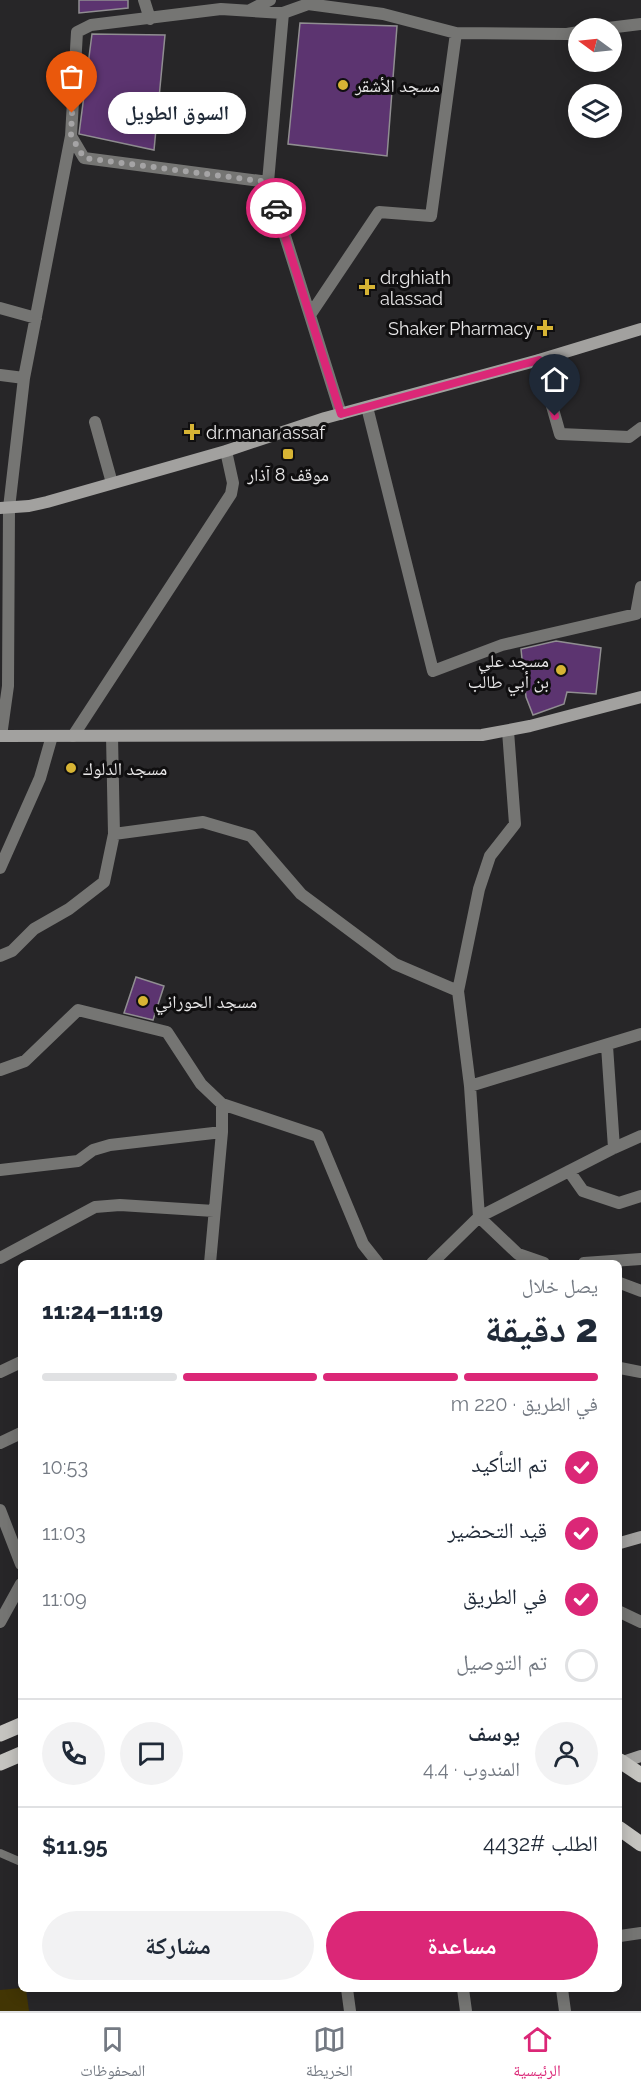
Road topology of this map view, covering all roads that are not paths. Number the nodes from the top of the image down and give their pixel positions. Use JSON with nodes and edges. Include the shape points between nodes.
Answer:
{"nodes":[{"id":1,"x":144,"y":0,"type":"edge"},
{"id":2,"x":270,"y":0,"type":"edge"},
{"id":3,"x":248,"y":11,"type":"junction"},
{"id":4,"x":283,"y":13,"type":"junction"},
{"id":5,"x":150,"y":19,"type":"junction"},
{"id":6,"x":641,"y":24,"type":"edge"},
{"id":7,"x":622,"y":26,"type":"edge"},
{"id":8,"x":456,"y":33,"type":"junction"},
{"id":9,"x":568,"y":34,"type":"edge"},
{"id":10,"x":71,"y":136,"type":"junction"},
{"id":11,"x":268,"y":182,"type":"junction"},
{"id":12,"x":0,"y":308,"type":"edge"},
{"id":13,"x":310,"y":315,"type":"junction"},
{"id":14,"x":36,"y":318,"type":"junction"},
{"id":15,"x":641,"y":329,"type":"edge"},
{"id":16,"x":539,"y":360,"type":"junction"},
{"id":17,"x":0,"y":375,"type":"edge"},
{"id":18,"x":24,"y":378,"type":"junction"},
{"id":19,"x":367,"y":407,"type":"junction"},
{"id":20,"x":341,"y":414,"type":"junction"},
{"id":21,"x":95,"y":422,"type":"dead end"},
{"id":22,"x":641,"y":428,"type":"edge"},
{"id":23,"x":226,"y":451,"type":"junction"},
{"id":24,"x":112,"y":483,"type":"junction"},
{"id":25,"x":5,"y":508,"type":"edge"},
{"id":26,"x":641,"y":587,"type":"edge"},
{"id":27,"x":4,"y":685,"type":"edge"},
{"id":28,"x":641,"y":697,"type":"edge"},
{"id":29,"x":508,"y":731,"type":"junction"},
{"id":30,"x":1,"y":736,"type":"edge"},
{"id":31,"x":52,"y":736,"type":"junction"},
{"id":32,"x":73,"y":736,"type":"junction"},
{"id":33,"x":112,"y":736,"type":"junction"},
{"id":34,"x":114,"y":834,"type":"junction"},
{"id":35,"x":0,"y":868,"type":"edge"},
{"id":36,"x":0,"y":956,"type":"edge"},
{"id":37,"x":458,"y":991,"type":"junction"},
{"id":38,"x":641,"y":1034,"type":"edge"},
{"id":39,"x":607,"y":1046,"type":"junction"},
{"id":40,"x":0,"y":1070,"type":"edge"},
{"id":41,"x":470,"y":1086,"type":"junction"},
{"id":42,"x":222,"y":1104,"type":"junction"},
{"id":43,"x":222,"y":1132,"type":"junction"},
{"id":44,"x":641,"y":1136,"type":"edge"},
{"id":45,"x":614,"y":1148,"type":"junction"},
{"id":46,"x":0,"y":1170,"type":"edge"},
{"id":47,"x":569,"y":1171,"type":"junction"},
{"id":48,"x":641,"y":1196,"type":"edge"},
{"id":49,"x":214,"y":1210,"type":"junction"},
{"id":50,"x":479,"y":1217,"type":"junction"},
{"id":51,"x":0,"y":1258,"type":"edge"},
{"id":52,"x":641,"y":1259,"type":"edge"},
{"id":53,"x":210,"y":1260,"type":"edge"},
{"id":54,"x":376,"y":1260,"type":"edge"},
{"id":55,"x":435,"y":1260,"type":"edge"},
{"id":56,"x":535,"y":1260,"type":"edge"},
{"id":57,"x":622,"y":1260,"type":"edge"},
{"id":58,"x":622,"y":1283,"type":"edge"},
{"id":59,"x":641,"y":1291,"type":"edge"},
{"id":60,"x":18,"y":1363,"type":"edge"},
{"id":61,"x":622,"y":1368,"type":"edge"},
{"id":62,"x":0,"y":1372,"type":"edge"},
{"id":63,"x":641,"y":1372,"type":"edge"},
{"id":64,"x":18,"y":1434,"type":"edge"},
{"id":65,"x":0,"y":1443,"type":"edge"},
{"id":66,"x":0,"y":1510,"type":"edge"},
{"id":67,"x":641,"y":1537,"type":"edge"},
{"id":68,"x":622,"y":1542,"type":"edge"},
{"id":69,"x":18,"y":1556,"type":"edge"},
{"id":70,"x":18,"y":1589,"type":"edge"},
{"id":71,"x":622,"y":1613,"type":"edge"},
{"id":72,"x":0,"y":1622,"type":"edge"},
{"id":73,"x":641,"y":1622,"type":"edge"},
{"id":74,"x":18,"y":1726,"type":"edge"},
{"id":75,"x":2,"y":1732,"type":"edge"},
{"id":76,"x":18,"y":1755,"type":"edge"},
{"id":77,"x":641,"y":1756,"type":"edge"},
{"id":78,"x":622,"y":1761,"type":"edge"},
{"id":79,"x":0,"y":1762,"type":"edge"},
{"id":80,"x":622,"y":1763,"type":"edge"},
{"id":81,"x":641,"y":1775,"type":"edge"},
{"id":82,"x":622,"y":1830,"type":"edge"},
{"id":83,"x":641,"y":1844,"type":"edge"},
{"id":84,"x":0,"y":1853,"type":"edge"},
{"id":85,"x":18,"y":1861,"type":"edge"},
{"id":86,"x":641,"y":1933,"type":"edge"},
{"id":87,"x":622,"y":1936,"type":"edge"},
{"id":88,"x":347,"y":1992,"type":"edge"},
{"id":89,"x":463,"y":1992,"type":"edge"},
{"id":90,"x":562,"y":1992,"type":"edge"},
{"id":91,"x":350,"y":2011,"type":"edge"},
{"id":92,"x":466,"y":2011,"type":"edge"},
{"id":93,"x":565,"y":2011,"type":"edge"}],
"edges":[{"from":1,"to":5,"type":"street"},
{"from":2,"to":3,"type":"street"},
{"from":3,"to":4,"type":"street"},
{"from":3,"to":5,"type":"street","via":[[221,9]]},
{"from":4,"to":8,"type":"street","via":[[308,4],[383,14]]},
{"from":4,"to":11,"type":"street"},
{"from":5,"to":10,"type":"street","via":[[91,25],[77,32]]},
{"from":6,"to":7,"type":"street"},
{"from":8,"to":9,"type":"street"},
{"from":8,"to":13,"type":"street","via":[[431,216],[379,212]]},
{"from":10,"to":11,"type":"street","via":[[84,158]]},
{"from":10,"to":14,"type":"street"},
{"from":11,"to":13,"type":"street"},
{"from":12,"to":14,"type":"street"},
{"from":13,"to":20,"type":"street"},
{"from":14,"to":18,"type":"street"},
{"from":15,"to":16,"type":"main road"},
{"from":16,"to":19,"type":"main road"},
{"from":16,"to":22,"type":"street","via":[[560,434],[629,437]]},
{"from":17,"to":18,"type":"street"},
{"from":18,"to":25,"type":"street"},
{"from":19,"to":20,"type":"main road"},
{"from":19,"to":26,"type":"street","via":[[433,670],[502,645],[636,614]]},
{"from":20,"to":23,"type":"main road"},
{"from":21,"to":24,"type":"street"},
{"from":23,"to":24,"type":"main road"},
{"from":23,"to":32,"type":"street","via":[[233,483],[231,494]]},
{"from":24,"to":25,"type":"main road","via":[[47,502]]},
{"from":25,"to":27,"type":"street"},
{"from":27,"to":30,"type":"street"},
{"from":28,"to":29,"type":"main road"},
{"from":29,"to":33,"type":"main road","via":[[458,736]]},
{"from":29,"to":37,"type":"street","via":[[515,824],[490,856],[479,889]]},
{"from":30,"to":31,"type":"main road"},
{"from":31,"to":32,"type":"main road"},
{"from":31,"to":35,"type":"street","via":[[40,778]]},
{"from":32,"to":33,"type":"main road"},
{"from":33,"to":34,"type":"street"},
{"from":34,"to":36,"type":"street","via":[[104,882]]},
{"from":34,"to":37,"type":"street","via":[[203,822],[251,836],[301,894],[395,964]]},
{"from":37,"to":41,"type":"street"},
{"from":38,"to":39,"type":"street"},
{"from":39,"to":41,"type":"street"},
{"from":39,"to":45,"type":"street"},
{"from":40,"to":42,"type":"street","via":[[25,1061],[78,1010],[167,1032],[201,1084]]},
{"from":41,"to":50,"type":"street"},
{"from":42,"to":43,"type":"street"},
{"from":42,"to":54,"type":"street","via":[[318,1136],[363,1244]]},
{"from":43,"to":46,"type":"street","via":[[110,1145],[93,1150],[78,1161]]},
{"from":43,"to":49,"type":"street"},
{"from":44,"to":45,"type":"street"},
{"from":45,"to":47,"type":"street"},
{"from":47,"to":48,"type":"street","via":[[583,1191],[619,1203]]},
{"from":47,"to":50,"type":"street"},
{"from":49,"to":51,"type":"street","via":[[95,1207]]},
{"from":49,"to":53,"type":"street"},
{"from":50,"to":55,"type":"street"},
{"from":50,"to":56,"type":"street","via":[[518,1254]]},
{"from":52,"to":57,"type":"street"},
{"from":58,"to":59,"type":"street"},
{"from":60,"to":62,"type":"street"},
{"from":61,"to":63,"type":"street"},
{"from":64,"to":65,"type":"street"},
{"from":66,"to":69,"type":"street"},
{"from":67,"to":68,"type":"main road"},
{"from":70,"to":72,"type":"street"},
{"from":71,"to":73,"type":"street"},
{"from":74,"to":75,"type":"main road"},
{"from":76,"to":79,"type":"main road"},
{"from":77,"to":78,"type":"main road"},
{"from":80,"to":81,"type":"main road"},
{"from":82,"to":83,"type":"main road"},
{"from":84,"to":85,"type":"lane"},
{"from":86,"to":87,"type":"street"},
{"from":88,"to":91,"type":"street"},
{"from":89,"to":92,"type":"street"},
{"from":90,"to":93,"type":"street"}]}
